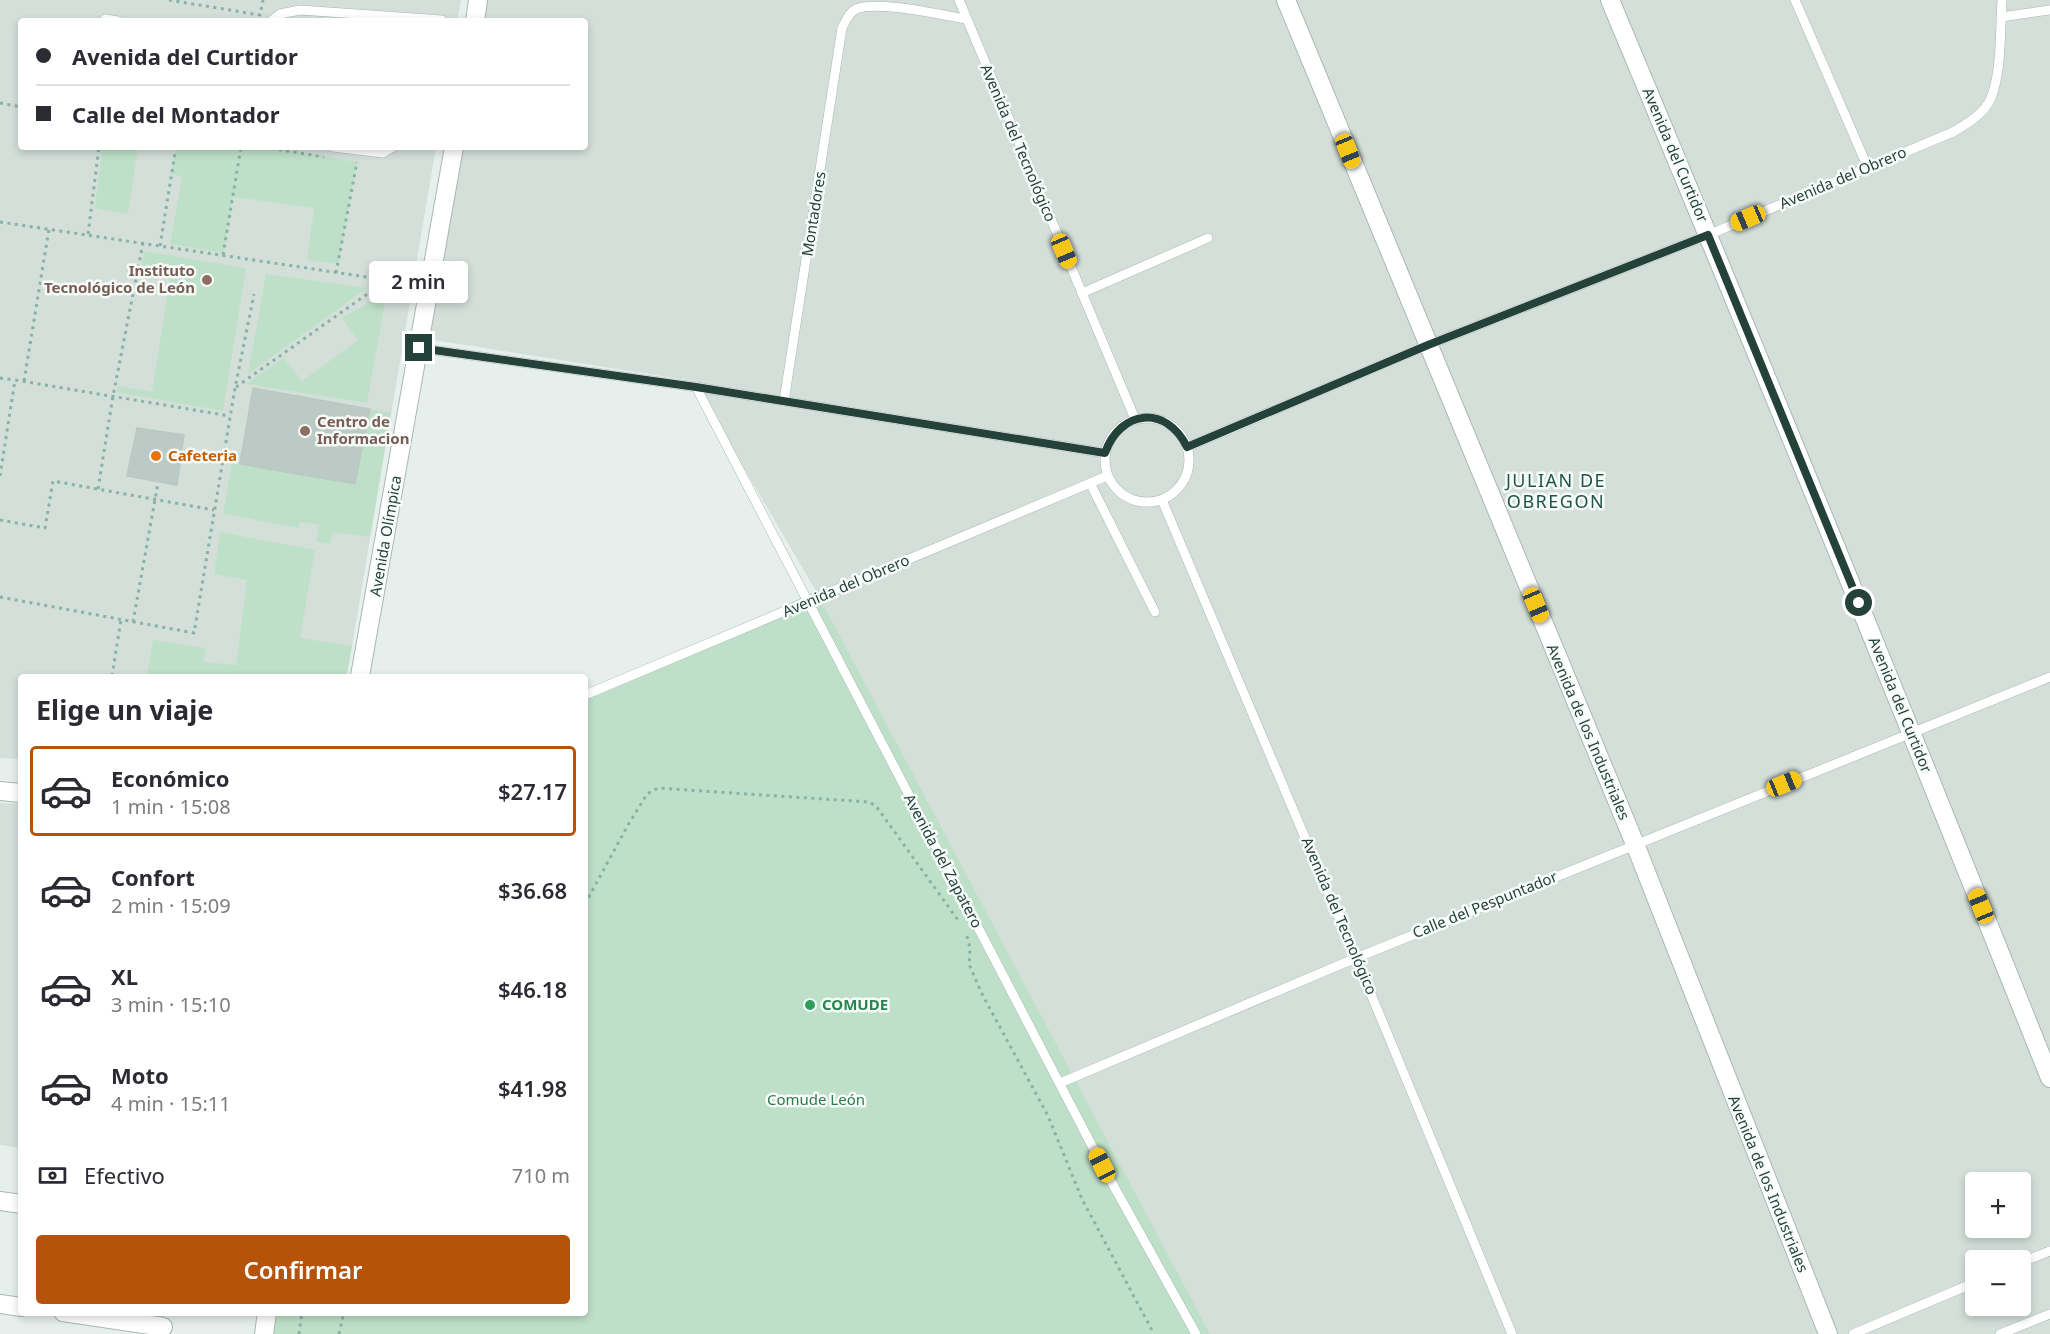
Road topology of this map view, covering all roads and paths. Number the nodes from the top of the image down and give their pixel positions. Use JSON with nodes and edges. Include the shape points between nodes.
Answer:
{"nodes":[{"id":1,"x":169,"y":0,"type":"edge"},
{"id":2,"x":263,"y":0,"type":"edge"},
{"id":3,"x":478,"y":0,"type":"edge"},
{"id":4,"x":958,"y":0,"type":"edge"},
{"id":5,"x":1286,"y":0,"type":"edge"},
{"id":6,"x":1610,"y":0,"type":"edge"},
{"id":7,"x":1795,"y":0,"type":"edge"},
{"id":8,"x":2002,"y":0,"type":"edge"},
{"id":9,"x":2050,"y":10,"type":"edge"},
{"id":10,"x":2001,"y":17,"type":"junction"},
{"id":11,"x":276,"y":18,"type":"edge"},
{"id":12,"x":414,"y":18,"type":"edge"},
{"id":13,"x":475,"y":18,"type":"edge"},
{"id":14,"x":966,"y":19,"type":"junction"},
{"id":15,"x":0,"y":103,"type":"edge"},
{"id":16,"x":18,"y":106,"type":"edge"},
{"id":17,"x":99,"y":150,"type":"edge"},
{"id":18,"x":176,"y":150,"type":"edge"},
{"id":19,"x":240,"y":150,"type":"edge"},
{"id":20,"x":282,"y":150,"type":"edge"},
{"id":21,"x":358,"y":150,"type":"edge"},
{"id":22,"x":388,"y":150,"type":"edge"},
{"id":23,"x":453,"y":150,"type":"edge"},
{"id":24,"x":334,"y":159,"type":"dead end"},
{"id":25,"x":357,"y":162,"type":"dead end"},
{"id":26,"x":1868,"y":168,"type":"junction"},
{"id":27,"x":0,"y":222,"type":"edge"},
{"id":28,"x":49,"y":229,"type":"junction"},
{"id":29,"x":88,"y":235,"type":"junction"},
{"id":30,"x":1708,"y":235,"type":"junction"},
{"id":31,"x":1208,"y":238,"type":"dead end"},
{"id":32,"x":143,"y":243,"type":"junction"},
{"id":33,"x":160,"y":246,"type":"junction"},
{"id":34,"x":223,"y":255,"type":"junction"},
{"id":35,"x":336,"y":273,"type":"junction"},
{"id":36,"x":387,"y":280,"type":"junction"},
{"id":37,"x":400,"y":282,"type":"dead end"},
{"id":38,"x":1082,"y":293,"type":"junction"},
{"id":39,"x":254,"y":294,"type":"dead end"},
{"id":40,"x":1428,"y":345,"type":"junction"},
{"id":41,"x":419,"y":348,"type":"junction"},
{"id":42,"x":0,"y":378,"type":"edge"},
{"id":43,"x":15,"y":380,"type":"junction"},
{"id":44,"x":24,"y":381,"type":"junction"},
{"id":45,"x":696,"y":387,"type":"junction"},
{"id":46,"x":235,"y":388,"type":"junction"},
{"id":47,"x":113,"y":396,"type":"junction"},
{"id":48,"x":784,"y":400,"type":"junction"},
{"id":49,"x":230,"y":416,"type":"junction"},
{"id":50,"x":1135,"y":419,"type":"junction"},
{"id":51,"x":1187,"y":447,"type":"junction"},
{"id":52,"x":1105,"y":453,"type":"junction"},
{"id":53,"x":0,"y":476,"type":"edge"},
{"id":54,"x":1107,"y":476,"type":"junction"},
{"id":55,"x":158,"y":483,"type":"dead end"},
{"id":56,"x":1090,"y":483,"type":"junction"},
{"id":57,"x":98,"y":489,"type":"junction"},
{"id":58,"x":155,"y":500,"type":"junction"},
{"id":59,"x":1162,"y":500,"type":"junction"},
{"id":60,"x":214,"y":510,"type":"junction"},
{"id":61,"x":0,"y":520,"type":"edge"},
{"id":62,"x":0,"y":597,"type":"edge"},
{"id":63,"x":808,"y":602,"type":"junction"},
{"id":64,"x":1155,"y":612,"type":"dead end"},
{"id":65,"x":121,"y":620,"type":"junction"},
{"id":66,"x":133,"y":622,"type":"junction"},
{"id":67,"x":112,"y":674,"type":"edge"},
{"id":68,"x":360,"y":674,"type":"edge"},
{"id":69,"x":2050,"y":677,"type":"edge"},
{"id":70,"x":588,"y":694,"type":"edge"},
{"id":71,"x":1912,"y":733,"type":"junction"},
{"id":72,"x":0,"y":791,"type":"edge"},
{"id":73,"x":18,"y":793,"type":"edge"},
{"id":74,"x":1635,"y":844,"type":"junction"},
{"id":75,"x":588,"y":898,"type":"edge"},
{"id":76,"x":959,"y":921,"type":"dead end"},
{"id":77,"x":965,"y":930,"type":"dead end"},
{"id":78,"x":1356,"y":958,"type":"junction"},
{"id":79,"x":2050,"y":1078,"type":"edge"},
{"id":80,"x":1060,"y":1083,"type":"junction"},
{"id":81,"x":0,"y":1201,"type":"edge"},
{"id":82,"x":18,"y":1204,"type":"edge"},
{"id":83,"x":2050,"y":1251,"type":"edge"},
{"id":84,"x":2031,"y":1259,"type":"edge"},
{"id":85,"x":1965,"y":1287,"type":"edge"},
{"id":86,"x":0,"y":1304,"type":"edge"},
{"id":87,"x":18,"y":1307,"type":"edge"},
{"id":88,"x":2050,"y":1314,"type":"edge"},
{"id":89,"x":96,"y":1316,"type":"edge"},
{"id":90,"x":266,"y":1316,"type":"edge"},
{"id":91,"x":301,"y":1316,"type":"edge"},
{"id":92,"x":343,"y":1316,"type":"edge"},
{"id":93,"x":163,"y":1324,"type":"edge"},
{"id":94,"x":264,"y":1334,"type":"edge"},
{"id":95,"x":299,"y":1334,"type":"edge"},
{"id":96,"x":339,"y":1334,"type":"edge"},
{"id":97,"x":1154,"y":1334,"type":"edge"},
{"id":98,"x":1196,"y":1334,"type":"edge"},
{"id":99,"x":1512,"y":1334,"type":"edge"},
{"id":100,"x":1828,"y":1334,"type":"edge"},
{"id":101,"x":1853,"y":1334,"type":"edge"},
{"id":102,"x":2000,"y":1334,"type":"edge"}],
"edges":[{"from":1,"to":2,"type":"path","via":[[260,15]]},
{"from":3,"to":13,"type":"street"},
{"from":4,"to":14,"type":"lane","name":"Avenida del Tecnológico"},
{"from":5,"to":40,"type":"street","name":"Avenida de los Industriales"},
{"from":6,"to":30,"type":"street","name":"Avenida del Curtidor"},
{"from":7,"to":26,"type":"lane"},
{"from":8,"to":10,"type":"lane"},
{"from":9,"to":10,"type":"lane"},
{"from":10,"to":26,"type":"lane","name":"Avenida del Obrero","via":[[1996,74],[1990,99],[1980,112],[1953,132]]},
{"from":11,"to":12,"type":"lane","via":[[300,10]]},
{"from":14,"to":38,"type":"lane","name":"Avenida del Tecnológico"},
{"from":14,"to":48,"type":"lane","name":"Montadores","via":[[867,5],[849,15],[842,28]]},
{"from":15,"to":16,"type":"path"},
{"from":17,"to":29,"type":"path"},
{"from":18,"to":33,"type":"path"},
{"from":19,"to":34,"type":"path"},
{"from":20,"to":24,"type":"path"},
{"from":21,"to":22,"type":"lane"},
{"from":23,"to":41,"type":"street","name":"Avenida Olímpica"},
{"from":25,"to":35,"type":"path"},
{"from":26,"to":30,"type":"lane","name":"Avenida del Obrero"},
{"from":27,"to":28,"type":"path"},
{"from":28,"to":29,"type":"path"},
{"from":28,"to":44,"type":"path"},
{"from":29,"to":32,"type":"path"},
{"from":30,"to":40,"type":"lane","name":"Avenida del Obrero"},
{"from":30,"to":71,"type":"street","name":"Avenida del Curtidor"},
{"from":31,"to":38,"type":"lane"},
{"from":32,"to":33,"type":"path"},
{"from":32,"to":47,"type":"path"},
{"from":33,"to":34,"type":"path"},
{"from":34,"to":35,"type":"path"},
{"from":35,"to":36,"type":"path"},
{"from":36,"to":37,"type":"path"},
{"from":36,"to":46,"type":"path"},
{"from":38,"to":50,"type":"lane","name":"Avenida del Tecnológico"},
{"from":39,"to":46,"type":"path"},
{"from":40,"to":51,"type":"lane","name":"Avenida del Obrero"},
{"from":40,"to":74,"type":"street","name":"Avenida de los Industriales"},
{"from":41,"to":45,"type":"lane"},
{"from":41,"to":68,"type":"street","name":"Avenida Olímpica"},
{"from":42,"to":43,"type":"path"},
{"from":43,"to":44,"type":"path"},
{"from":43,"to":53,"type":"path"},
{"from":44,"to":47,"type":"path"},
{"from":45,"to":48,"type":"lane"},
{"from":45,"to":63,"type":"lane","name":"Avenida del Zapatero"},
{"from":46,"to":49,"type":"path"},
{"from":47,"to":49,"type":"path"},
{"from":47,"to":57,"type":"path"},
{"from":48,"to":52,"type":"lane"},
{"from":49,"to":60,"type":"path"},
{"from":50,"to":51,"type":"lane","via":[[1161,420],[1172,426]]},
{"from":50,"to":52,"type":"lane","via":[[1110,438]]},
{"from":51,"to":59,"type":"lane","via":[[1188,472],[1182,484]]},
{"from":52,"to":54,"type":"lane"},
{"from":54,"to":56,"type":"lane","name":"Avenida del Obrero"},
{"from":54,"to":59,"type":"lane","via":[[1119,492],[1136,501]]},
{"from":55,"to":58,"type":"path"},
{"from":56,"to":63,"type":"lane","name":"Avenida del Obrero"},
{"from":56,"to":64,"type":"lane"},
{"from":57,"to":58,"type":"path"},
{"from":57,"to":61,"type":"path","via":[[53,481],[45,528]]},
{"from":58,"to":60,"type":"path"},
{"from":58,"to":66,"type":"path"},
{"from":59,"to":78,"type":"lane","name":"Avenida del Tecnológico"},
{"from":60,"to":66,"type":"path","via":[[194,633]]},
{"from":62,"to":65,"type":"path"},
{"from":63,"to":70,"type":"lane","name":"Avenida del Obrero"},
{"from":63,"to":80,"type":"lane","name":"Avenida del Zapatero"},
{"from":65,"to":66,"type":"path"},
{"from":65,"to":67,"type":"path"},
{"from":69,"to":71,"type":"lane","name":"Calle del Pespuntador"},
{"from":71,"to":74,"type":"lane","name":"Calle del Pespuntador"},
{"from":71,"to":79,"type":"street","name":"Avenida del Curtidor"},
{"from":72,"to":73,"type":"street"},
{"from":74,"to":78,"type":"lane","name":"Calle del Pespuntador"},
{"from":74,"to":100,"type":"street","name":"Avenida de los Industriales"},
{"from":75,"to":76,"type":"path","via":[[647,794],[658,788],[869,802],[876,806]]},
{"from":77,"to":97,"type":"path","via":[[969,964],[981,992],[1048,1116],[1082,1199]]},
{"from":78,"to":80,"type":"lane","name":"Calle del Pespuntador"},
{"from":78,"to":99,"type":"lane","name":"Avenida del Tecnológico"},
{"from":80,"to":98,"type":"lane","name":"Avenida del Zapatero"},
{"from":81,"to":82,"type":"street"},
{"from":83,"to":84,"type":"lane"},
{"from":85,"to":101,"type":"lane"},
{"from":86,"to":87,"type":"street"},
{"from":88,"to":102,"type":"lane"},
{"from":89,"to":93,"type":"street"},
{"from":90,"to":94,"type":"street"},
{"from":91,"to":95,"type":"path"},
{"from":92,"to":96,"type":"path"}]}
